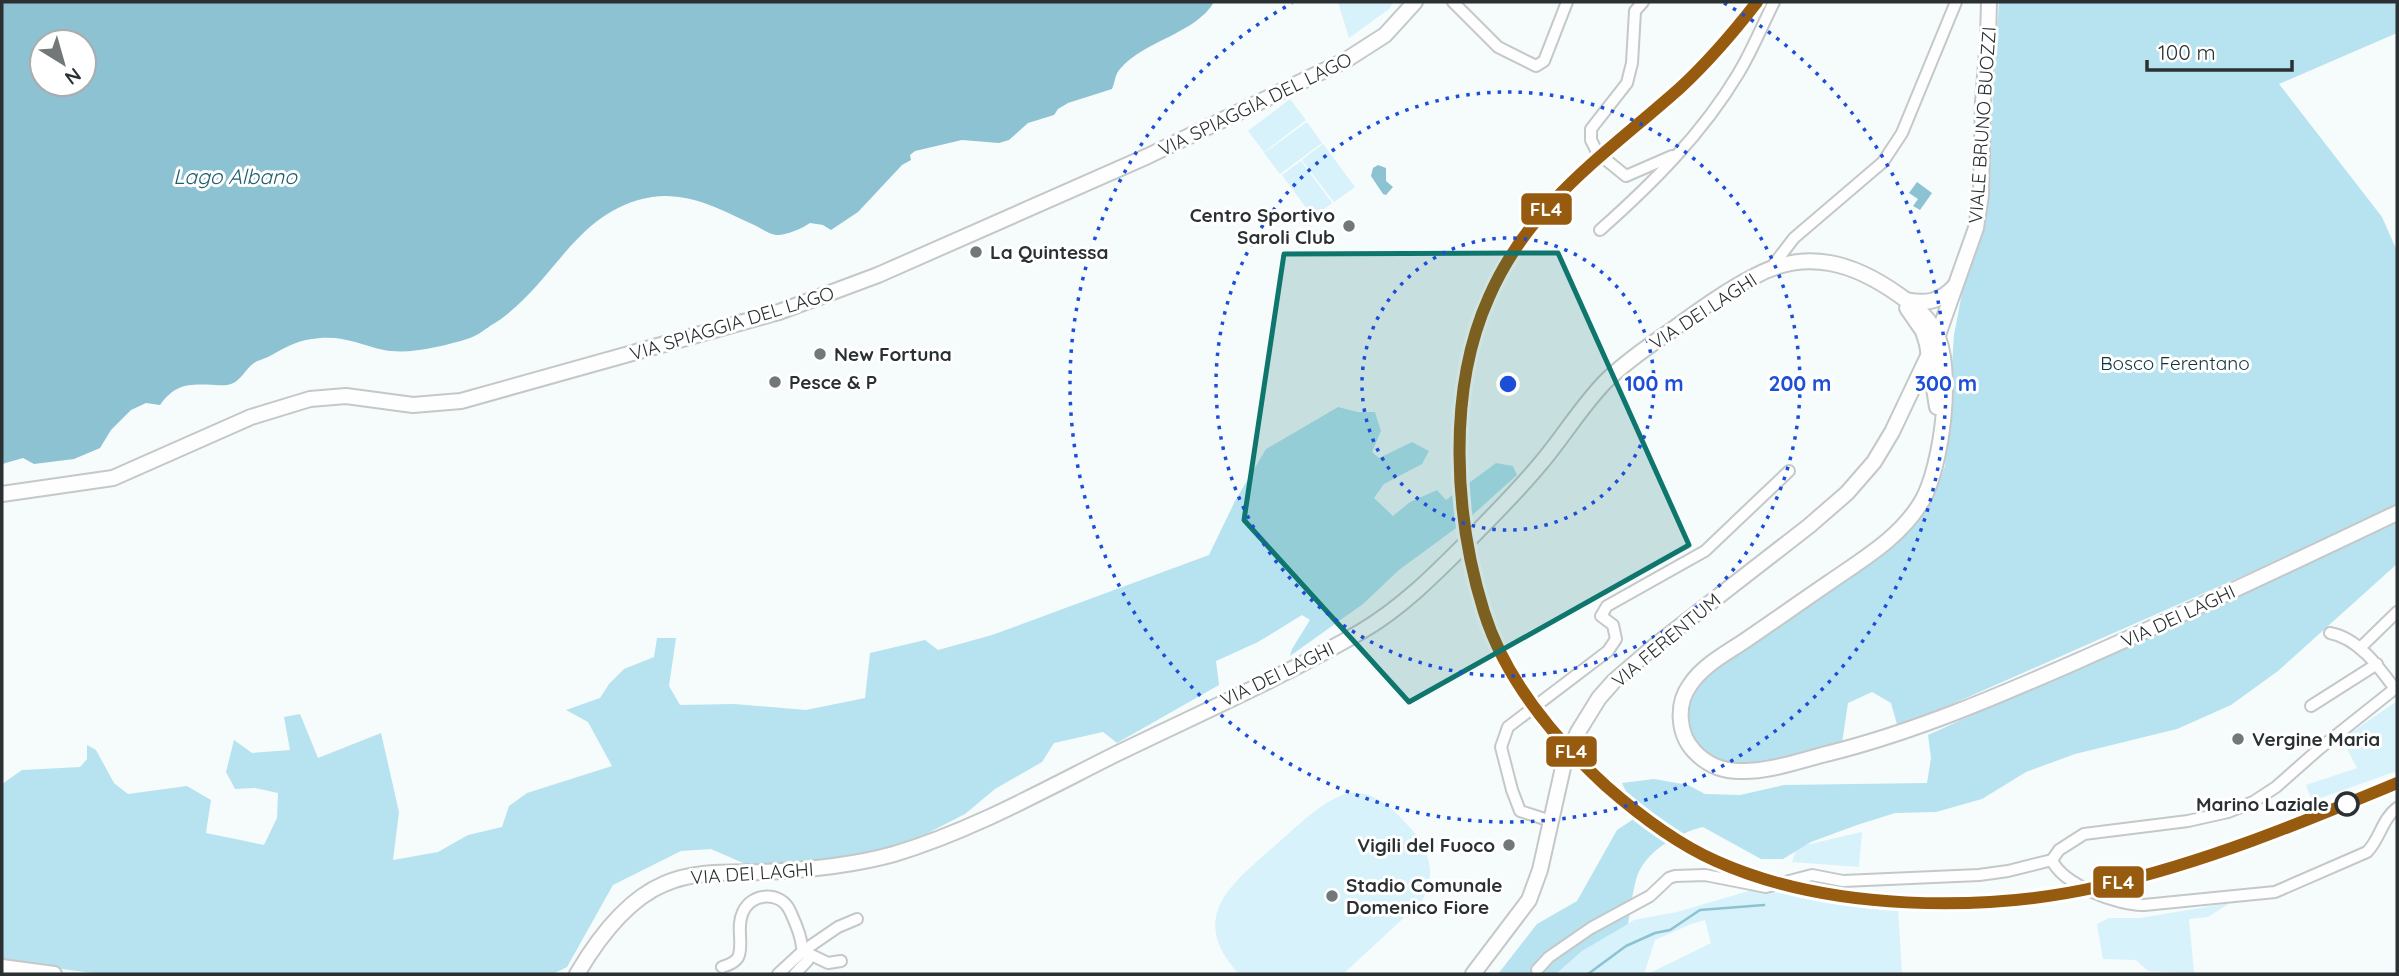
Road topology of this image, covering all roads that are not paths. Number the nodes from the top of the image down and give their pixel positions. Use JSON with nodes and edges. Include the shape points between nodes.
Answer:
{"nodes":[{"id":1,"x":1415,"y":2,"type":"edge"},
{"id":2,"x":1453,"y":2,"type":"edge"},
{"id":3,"x":1567,"y":2,"type":"edge"},
{"id":4,"x":1643,"y":2,"type":"edge"},
{"id":5,"x":1774,"y":2,"type":"edge"},
{"id":6,"x":1956,"y":2,"type":"edge"},
{"id":7,"x":1989,"y":2,"type":"edge"},
{"id":8,"x":1596,"y":150,"type":"dead end"},
{"id":9,"x":1680,"y":152,"type":"junction"},
{"id":10,"x":1605,"y":159,"type":"dead end"},
{"id":11,"x":1600,"y":230,"type":"dead end"},
{"id":12,"x":1771,"y":268,"type":"junction"},
{"id":13,"x":1955,"y":286,"type":"junction"},
{"id":14,"x":1902,"y":298,"type":"junction"},
{"id":15,"x":1913,"y":316,"type":"junction"},
{"id":16,"x":1938,"y":335,"type":"junction"},
{"id":17,"x":1930,"y":352,"type":"junction"},
{"id":18,"x":1945,"y":367,"type":"junction"},
{"id":19,"x":1916,"y":381,"type":"junction"},
{"id":20,"x":1936,"y":399,"type":"junction"},
{"id":21,"x":1906,"y":402,"type":"junction"},
{"id":22,"x":1940,"y":436,"type":"junction"},
{"id":23,"x":1789,"y":471,"type":"dead end"},
{"id":24,"x":2,"y":494,"type":"edge"},
{"id":25,"x":2397,"y":513,"type":"edge"},
{"id":26,"x":2397,"y":612,"type":"edge"},
{"id":27,"x":2330,"y":633,"type":"dead end"},
{"id":28,"x":2360,"y":648,"type":"junction"},
{"id":29,"x":2377,"y":664,"type":"junction"},
{"id":30,"x":2396,"y":688,"type":"edge"},
{"id":31,"x":2311,"y":706,"type":"dead end"},
{"id":32,"x":2397,"y":807,"type":"edge"},
{"id":33,"x":1551,"y":821,"type":"junction"},
{"id":34,"x":2052,"y":860,"type":"junction"},
{"id":35,"x":858,"y":919,"type":"dead end"},
{"id":36,"x":805,"y":956,"type":"junction"},
{"id":37,"x":841,"y":961,"type":"dead end"},
{"id":38,"x":2,"y":967,"type":"edge"},
{"id":39,"x":722,"y":967,"type":"dead end"},
{"id":40,"x":1536,"y":970,"type":"dead end"},
{"id":41,"x":54,"y":974,"type":"edge"},
{"id":42,"x":577,"y":974,"type":"edge"},
{"id":43,"x":778,"y":974,"type":"edge"},
{"id":44,"x":796,"y":974,"type":"edge"},
{"id":45,"x":1473,"y":974,"type":"edge"}],
"edges":[{"from":1,"to":24,"type":"main road","name":"VIA SPIAGGIA DEL LAGO","via":[[1380,39],[1337,64],[1134,163],[792,308],[461,401],[407,405],[340,396],[292,403],[113,478]]},
{"from":2,"to":3,"type":"street","via":[[1493,43],[1536,66],[1544,61]]},
{"from":4,"to":8,"type":"street","via":[[1636,11],[1627,83],[1591,129]]},
{"from":5,"to":9,"type":"street","via":[[1737,77]]},
{"from":6,"to":12,"type":"street","via":[[1893,150],[1790,241]]},
{"from":7,"to":13,"type":"main road","name":"VIALE BRUNO BUOZZI","via":[[1980,203]]},
{"from":9,"to":10,"type":"street","via":[[1626,176]]},
{"from":9,"to":11,"type":"street"},
{"from":12,"to":14,"type":"main road","name":"VIA DEI LAGHI","via":[[1798,261],[1842,266],[1870,276]]},
{"from":12,"to":42,"type":"main road","name":"VIA DEI LAGHI","via":[[1706,306],[1612,375],[1512,496],[1413,595],[1362,631],[1023,800],[908,849],[829,867],[703,874],[663,884],[624,912]]},
{"from":13,"to":14,"type":"main road","via":[[1932,302]]},
{"from":13,"to":16,"type":"main road","name":"VIA FERENTUM"},
{"from":13,"to":18,"type":"main road"},
{"from":14,"to":15,"type":"main road","name":"VIA DEI LAGHI"},
{"from":14,"to":16,"type":"main road","name":"VIA DEI LAGHI"},
{"from":15,"to":17,"type":"main road","name":"VIA DEI LAGHI"},
{"from":15,"to":19,"type":"main road","via":[[1918,348]]},
{"from":16,"to":17,"type":"main road","name":"VIA FERENTUM"},
{"from":16,"to":18,"type":"main road","name":"VIA DEI LAGHI"},
{"from":17,"to":19,"type":"main road","name":"VIA FERENTUM"},
{"from":17,"to":20,"type":"main road","name":"VIA DEI LAGHI"},
{"from":18,"to":22,"type":"main road","name":"VIA DEI LAGHI"},
{"from":19,"to":21,"type":"main road","name":"VIA FERENTUM"},
{"from":20,"to":21,"type":"main road","via":[[1919,392]]},
{"from":20,"to":22,"type":"main road","name":"VIA DEI LAGHI"},
{"from":21,"to":33,"type":"main road","name":"VIA FERENTUM","via":[[1879,454],[1847,493],[1664,638],[1604,692],[1568,755]]},
{"from":22,"to":25,"type":"main road","name":"VIA DEI LAGHI","via":[[1933,475],[1923,498],[1894,535],[1712,663],[1689,686],[1682,701],[1682,728],[1689,745],[1704,761],[1732,771],[1760,770],[1934,722],[2124,641]]},
{"from":23,"to":33,"type":"street","via":[[1705,551],[1607,606],[1601,616],[1613,625],[1616,639],[1608,651],[1508,727],[1501,747],[1520,811]]},
{"from":26,"to":28,"type":"street"},
{"from":27,"to":28,"type":"street"},
{"from":28,"to":29,"type":"street"},
{"from":29,"to":30,"type":"street"},
{"from":29,"to":31,"type":"street"},
{"from":30,"to":34,"type":"street","via":[[2253,802],[2196,820],[2084,834]]},
{"from":32,"to":34,"type":"street","via":[[2367,852],[2275,892],[2125,904],[2087,889]]},
{"from":33,"to":45,"type":"main road","name":"VIA FERENTUM","via":[[1530,900]]},
{"from":34,"to":40,"type":"street","via":[[1979,875],[1850,881],[1812,875],[1766,887],[1705,875],[1675,876],[1650,896],[1591,928]]},
{"from":35,"to":36,"type":"street","via":[[838,927]]},
{"from":36,"to":37,"type":"street"},
{"from":36,"to":39,"type":"street","via":[[786,903],[779,898],[757,898],[741,916],[738,957]]},
{"from":36,"to":43,"type":"street"},
{"from":36,"to":44,"type":"street"},
{"from":38,"to":41,"type":"main road"}]}
